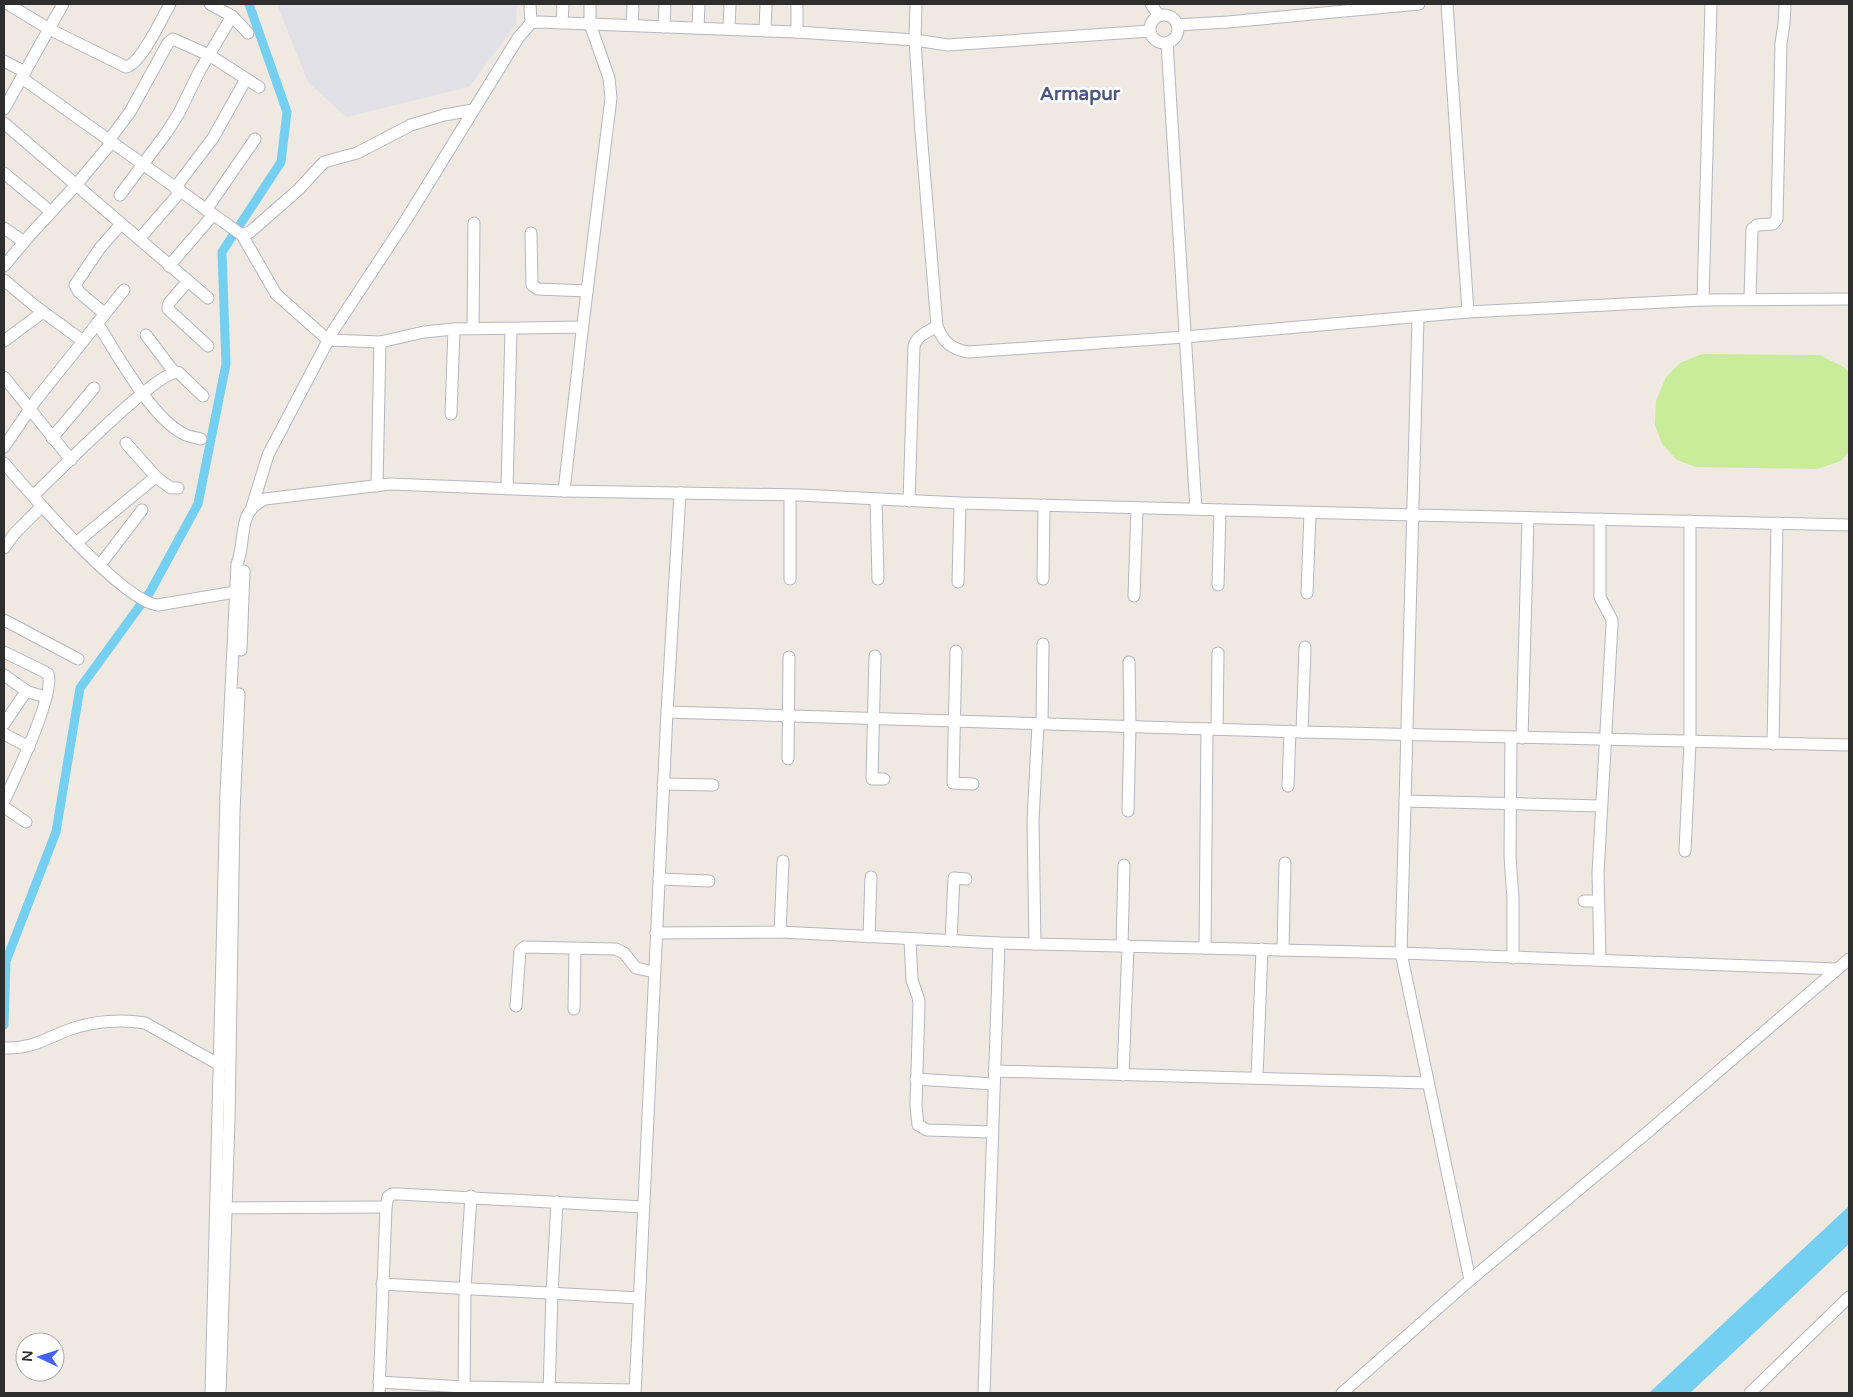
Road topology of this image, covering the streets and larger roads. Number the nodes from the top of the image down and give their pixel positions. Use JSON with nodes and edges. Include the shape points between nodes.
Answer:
{"nodes":[{"id":1,"x":8,"y":4,"type":"edge"},
{"id":2,"x":63,"y":4,"type":"edge"},
{"id":3,"x":170,"y":4,"type":"edge"},
{"id":4,"x":210,"y":4,"type":"edge"},
{"id":5,"x":530,"y":4,"type":"edge"},
{"id":6,"x":563,"y":4,"type":"edge"},
{"id":7,"x":590,"y":4,"type":"edge"},
{"id":8,"x":633,"y":4,"type":"edge"},
{"id":9,"x":665,"y":4,"type":"edge"},
{"id":10,"x":699,"y":4,"type":"edge"},
{"id":11,"x":730,"y":4,"type":"edge"},
{"id":12,"x":766,"y":4,"type":"edge"},
{"id":13,"x":798,"y":4,"type":"edge"},
{"id":14,"x":916,"y":4,"type":"edge"},
{"id":15,"x":1151,"y":4,"type":"edge"},
{"id":16,"x":1419,"y":4,"type":"edge"},
{"id":17,"x":1447,"y":4,"type":"edge"},
{"id":18,"x":1711,"y":4,"type":"edge"},
{"id":19,"x":1785,"y":4,"type":"edge"},
{"id":20,"x":232,"y":16,"type":"junction"},
{"id":21,"x":1159,"y":16,"type":"junction"},
{"id":22,"x":562,"y":22,"type":"junction"},
{"id":23,"x":530,"y":23,"type":"junction"},
{"id":24,"x":590,"y":24,"type":"junction"},
{"id":25,"x":632,"y":25,"type":"junction"},
{"id":26,"x":1177,"y":25,"type":"junction"},
{"id":27,"x":664,"y":26,"type":"junction"},
{"id":28,"x":698,"y":28,"type":"junction"},
{"id":29,"x":48,"y":29,"type":"junction"},
{"id":30,"x":729,"y":29,"type":"junction"},
{"id":31,"x":765,"y":30,"type":"junction"},
{"id":32,"x":1150,"y":30,"type":"junction"},
{"id":33,"x":248,"y":32,"type":"dead end"},
{"id":34,"x":797,"y":32,"type":"junction"},
{"id":35,"x":915,"y":40,"type":"junction"},
{"id":36,"x":1167,"y":43,"type":"junction"},
{"id":37,"x":209,"y":55,"type":"junction"},
{"id":38,"x":4,"y":61,"type":"edge"},
{"id":39,"x":23,"y":75,"type":"junction"},
{"id":40,"x":246,"y":79,"type":"junction"},
{"id":41,"x":258,"y":87,"type":"dead end"},
{"id":42,"x":4,"y":109,"type":"edge"},
{"id":43,"x":473,"y":110,"type":"junction"},
{"id":44,"x":4,"y":123,"type":"edge"},
{"id":45,"x":255,"y":139,"type":"dead end"},
{"id":46,"x":110,"y":141,"type":"junction"},
{"id":47,"x":143,"y":164,"type":"junction"},
{"id":48,"x":4,"y":173,"type":"edge"},
{"id":49,"x":76,"y":185,"type":"junction"},
{"id":50,"x":178,"y":190,"type":"junction"},
{"id":51,"x":120,"y":195,"type":"dead end"},
{"id":52,"x":51,"y":212,"type":"junction"},
{"id":53,"x":209,"y":212,"type":"junction"},
{"id":54,"x":474,"y":223,"type":"dead end"},
{"id":55,"x":121,"y":224,"type":"junction"},
{"id":56,"x":4,"y":228,"type":"edge"},
{"id":57,"x":240,"y":234,"type":"junction"},
{"id":58,"x":531,"y":234,"type":"dead end"},
{"id":59,"x":138,"y":238,"type":"junction"},
{"id":60,"x":24,"y":242,"type":"junction"},
{"id":61,"x":4,"y":266,"type":"edge"},
{"id":62,"x":169,"y":266,"type":"junction"},
{"id":63,"x":4,"y":280,"type":"edge"},
{"id":64,"x":188,"y":281,"type":"junction"},
{"id":65,"x":124,"y":290,"type":"dead end"},
{"id":66,"x":587,"y":291,"type":"junction"},
{"id":67,"x":208,"y":298,"type":"dead end"},
{"id":68,"x":1849,"y":299,"type":"edge"},
{"id":69,"x":1703,"y":300,"type":"junction"},
{"id":70,"x":1750,"y":300,"type":"junction"},
{"id":71,"x":43,"y":312,"type":"junction"},
{"id":72,"x":1468,"y":312,"type":"junction"},
{"id":73,"x":1418,"y":317,"type":"junction"},
{"id":74,"x":101,"y":319,"type":"junction"},
{"id":75,"x":937,"y":326,"type":"junction"},
{"id":76,"x":582,"y":327,"type":"junction"},
{"id":77,"x":473,"y":328,"type":"junction"},
{"id":78,"x":454,"y":329,"type":"junction"},
{"id":79,"x":511,"y":329,"type":"junction"},
{"id":80,"x":146,"y":335,"type":"dead end"},
{"id":81,"x":1185,"y":337,"type":"junction"},
{"id":82,"x":328,"y":340,"type":"junction"},
{"id":83,"x":4,"y":341,"type":"edge"},
{"id":84,"x":83,"y":341,"type":"junction"},
{"id":85,"x":380,"y":342,"type":"junction"},
{"id":86,"x":208,"y":346,"type":"dead end"},
{"id":87,"x":174,"y":372,"type":"junction"},
{"id":88,"x":4,"y":377,"type":"edge"},
{"id":89,"x":94,"y":388,"type":"dead end"},
{"id":90,"x":142,"y":393,"type":"junction"},
{"id":91,"x":203,"y":396,"type":"dead end"},
{"id":92,"x":29,"y":410,"type":"junction"},
{"id":93,"x":451,"y":414,"type":"dead end"},
{"id":94,"x":52,"y":438,"type":"junction"},
{"id":95,"x":202,"y":439,"type":"dead end"},
{"id":96,"x":126,"y":443,"type":"dead end"},
{"id":97,"x":4,"y":447,"type":"edge"},
{"id":98,"x":71,"y":460,"type":"junction"},
{"id":99,"x":6,"y":468,"type":"edge"},
{"id":100,"x":157,"y":478,"type":"junction"},
{"id":101,"x":377,"y":486,"type":"junction"},
{"id":102,"x":178,"y":488,"type":"dead end"},
{"id":103,"x":507,"y":488,"type":"junction"},
{"id":104,"x":564,"y":490,"type":"junction"},
{"id":105,"x":680,"y":493,"type":"junction"},
{"id":106,"x":790,"y":494,"type":"junction"},
{"id":107,"x":33,"y":496,"type":"junction"},
{"id":108,"x":876,"y":499,"type":"junction"},
{"id":109,"x":908,"y":501,"type":"junction"},
{"id":110,"x":960,"y":503,"type":"junction"},
{"id":111,"x":1044,"y":505,"type":"junction"},
{"id":112,"x":42,"y":506,"type":"junction"},
{"id":113,"x":252,"y":506,"type":"junction"},
{"id":114,"x":1137,"y":508,"type":"junction"},
{"id":115,"x":1196,"y":509,"type":"junction"},
{"id":116,"x":142,"y":510,"type":"dead end"},
{"id":117,"x":1220,"y":510,"type":"junction"},
{"id":118,"x":1310,"y":512,"type":"junction"},
{"id":119,"x":1413,"y":515,"type":"junction"},
{"id":120,"x":1528,"y":518,"type":"junction"},
{"id":121,"x":1600,"y":520,"type":"junction"},
{"id":122,"x":1690,"y":521,"type":"junction"},
{"id":123,"x":1777,"y":523,"type":"junction"},
{"id":124,"x":1849,"y":525,"type":"edge"},
{"id":125,"x":77,"y":542,"type":"junction"},
{"id":126,"x":4,"y":548,"type":"edge"},
{"id":127,"x":241,"y":552,"type":"junction"},
{"id":128,"x":100,"y":565,"type":"junction"},
{"id":129,"x":1043,"y":578,"type":"dead end"},
{"id":130,"x":790,"y":579,"type":"dead end"},
{"id":131,"x":878,"y":579,"type":"dead end"},
{"id":132,"x":958,"y":582,"type":"dead end"},
{"id":133,"x":1218,"y":585,"type":"dead end"},
{"id":134,"x":235,"y":592,"type":"junction"},
{"id":135,"x":1307,"y":593,"type":"dead end"},
{"id":136,"x":1134,"y":596,"type":"dead end"},
{"id":137,"x":4,"y":620,"type":"edge"},
{"id":138,"x":1042,"y":644,"type":"dead end"},
{"id":139,"x":1305,"y":648,"type":"dead end"},
{"id":140,"x":956,"y":651,"type":"dead end"},
{"id":141,"x":4,"y":652,"type":"edge"},
{"id":142,"x":1218,"y":653,"type":"dead end"},
{"id":143,"x":875,"y":656,"type":"dead end"},
{"id":144,"x":789,"y":657,"type":"dead end"},
{"id":145,"x":78,"y":659,"type":"dead end"},
{"id":146,"x":1129,"y":662,"type":"dead end"},
{"id":147,"x":4,"y":676,"type":"edge"},
{"id":148,"x":28,"y":692,"type":"junction"},
{"id":149,"x":46,"y":698,"type":"junction"},
{"id":150,"x":667,"y":712,"type":"junction"},
{"id":151,"x":789,"y":716,"type":"junction"},
{"id":152,"x":873,"y":718,"type":"junction"},
{"id":153,"x":954,"y":721,"type":"junction"},
{"id":154,"x":4,"y":724,"type":"edge"},
{"id":155,"x":1040,"y":724,"type":"junction"},
{"id":156,"x":1130,"y":726,"type":"junction"},
{"id":157,"x":1212,"y":729,"type":"junction"},
{"id":158,"x":1296,"y":732,"type":"junction"},
{"id":159,"x":1407,"y":733,"type":"junction"},
{"id":160,"x":4,"y":734,"type":"edge"},
{"id":161,"x":1516,"y":738,"type":"junction"},
{"id":162,"x":1606,"y":740,"type":"junction"},
{"id":163,"x":1690,"y":743,"type":"junction"},
{"id":164,"x":1773,"y":744,"type":"junction"},
{"id":165,"x":1849,"y":745,"type":"edge"},
{"id":166,"x":29,"y":747,"type":"junction"},
{"id":167,"x":788,"y":759,"type":"dead end"},
{"id":168,"x":884,"y":779,"type":"dead end"},
{"id":169,"x":663,"y":784,"type":"junction"},
{"id":170,"x":972,"y":784,"type":"dead end"},
{"id":171,"x":713,"y":785,"type":"dead end"},
{"id":172,"x":1288,"y":786,"type":"dead end"},
{"id":173,"x":4,"y":801,"type":"edge"},
{"id":174,"x":1404,"y":801,"type":"junction"},
{"id":175,"x":1510,"y":804,"type":"junction"},
{"id":176,"x":1601,"y":806,"type":"junction"},
{"id":177,"x":4,"y":807,"type":"edge"},
{"id":178,"x":1128,"y":811,"type":"dead end"},
{"id":179,"x":26,"y":822,"type":"dead end"},
{"id":180,"x":1685,"y":851,"type":"dead end"},
{"id":181,"x":783,"y":861,"type":"dead end"},
{"id":182,"x":1285,"y":863,"type":"dead end"},
{"id":183,"x":1124,"y":864,"type":"dead end"},
{"id":184,"x":871,"y":877,"type":"dead end"},
{"id":185,"x":966,"y":879,"type":"dead end"},
{"id":186,"x":658,"y":880,"type":"junction"},
{"id":187,"x":709,"y":881,"type":"dead end"},
{"id":188,"x":1584,"y":901,"type":"dead end"},
{"id":189,"x":1598,"y":901,"type":"junction"},
{"id":190,"x":780,"y":932,"type":"junction"},
{"id":191,"x":656,"y":933,"type":"junction"},
{"id":192,"x":869,"y":937,"type":"junction"},
{"id":193,"x":910,"y":939,"type":"junction"},
{"id":194,"x":951,"y":941,"type":"junction"},
{"id":195,"x":999,"y":943,"type":"junction"},
{"id":196,"x":1035,"y":944,"type":"junction"},
{"id":197,"x":1125,"y":946,"type":"junction"},
{"id":198,"x":1205,"y":948,"type":"junction"},
{"id":199,"x":575,"y":949,"type":"junction"},
{"id":200,"x":1262,"y":949,"type":"junction"},
{"id":201,"x":1283,"y":950,"type":"junction"},
{"id":202,"x":1401,"y":953,"type":"junction"},
{"id":203,"x":1512,"y":958,"type":"junction"},
{"id":204,"x":1849,"y":959,"type":"edge"},
{"id":205,"x":1600,"y":960,"type":"junction"},
{"id":206,"x":1837,"y":969,"type":"junction"},
{"id":207,"x":654,"y":972,"type":"junction"},
{"id":208,"x":516,"y":1006,"type":"dead end"},
{"id":209,"x":574,"y":1009,"type":"dead end"},
{"id":210,"x":4,"y":1048,"type":"edge"},
{"id":211,"x":220,"y":1065,"type":"junction"},
{"id":212,"x":994,"y":1071,"type":"junction"},
{"id":213,"x":1123,"y":1075,"type":"junction"},
{"id":214,"x":1257,"y":1078,"type":"junction"},
{"id":215,"x":916,"y":1079,"type":"junction"},
{"id":216,"x":1428,"y":1083,"type":"junction"},
{"id":217,"x":994,"y":1084,"type":"junction"},
{"id":218,"x":992,"y":1132,"type":"junction"},
{"id":219,"x":471,"y":1196,"type":"junction"},
{"id":220,"x":557,"y":1202,"type":"junction"},
{"id":221,"x":386,"y":1207,"type":"junction"},
{"id":222,"x":643,"y":1207,"type":"junction"},
{"id":223,"x":221,"y":1208,"type":"junction"},
{"id":224,"x":1470,"y":1280,"type":"junction"},
{"id":225,"x":382,"y":1284,"type":"junction"},
{"id":226,"x":465,"y":1288,"type":"junction"},
{"id":227,"x":552,"y":1293,"type":"junction"},
{"id":228,"x":1849,"y":1297,"type":"edge"},
{"id":229,"x":640,"y":1298,"type":"junction"},
{"id":230,"x":379,"y":1388,"type":"edge"},
{"id":231,"x":464,"y":1390,"type":"edge"},
{"id":232,"x":549,"y":1391,"type":"edge"},
{"id":233,"x":635,"y":1392,"type":"edge"},
{"id":234,"x":212,"y":1393,"type":"edge"},
{"id":235,"x":220,"y":1393,"type":"edge"},
{"id":236,"x":984,"y":1393,"type":"edge"},
{"id":237,"x":1342,"y":1393,"type":"edge"},
{"id":238,"x":1750,"y":1393,"type":"edge"}],
"edges":[{"from":1,"to":29,"type":"street"},
{"from":2,"to":29,"type":"street"},
{"from":3,"to":29,"type":"street","via":[[130,67]]},
{"from":4,"to":20,"type":"street"},
{"from":5,"to":23,"type":"street"},
{"from":6,"to":22,"type":"street"},
{"from":7,"to":24,"type":"street"},
{"from":8,"to":25,"type":"street"},
{"from":9,"to":27,"type":"street"},
{"from":10,"to":28,"type":"street"},
{"from":11,"to":30,"type":"street"},
{"from":12,"to":31,"type":"street"},
{"from":13,"to":34,"type":"street"},
{"from":14,"to":35,"type":"street"},
{"from":15,"to":21,"type":"street"},
{"from":16,"to":26,"type":"street"},
{"from":17,"to":72,"type":"street"},
{"from":18,"to":69,"type":"street"},
{"from":19,"to":70,"type":"street","via":[[1776,218],[1773,224],[1756,225],[1752,229]]},
{"from":20,"to":33,"type":"street"},
{"from":20,"to":37,"type":"street"},
{"from":21,"to":26,"type":"street","via":[[1168,16]]},
{"from":21,"to":32,"type":"street","via":[[1152,22]]},
{"from":22,"to":23,"type":"street"},
{"from":22,"to":24,"type":"street"},
{"from":23,"to":43,"type":"street"},
{"from":24,"to":25,"type":"street"},
{"from":24,"to":66,"type":"street","via":[[609,78],[611,98]]},
{"from":25,"to":27,"type":"street"},
{"from":26,"to":36,"type":"street","via":[[1175,38]]},
{"from":27,"to":28,"type":"street"},
{"from":28,"to":30,"type":"street"},
{"from":29,"to":39,"type":"street"},
{"from":30,"to":31,"type":"street"},
{"from":31,"to":34,"type":"street"},
{"from":32,"to":35,"type":"street","via":[[948,45]]},
{"from":32,"to":36,"type":"street","via":[[1154,39]]},
{"from":34,"to":35,"type":"street"},
{"from":35,"to":75,"type":"street"},
{"from":36,"to":81,"type":"street"},
{"from":37,"to":40,"type":"street"},
{"from":37,"to":46,"type":"street","via":[[176,40],[170,41]]},
{"from":37,"to":47,"type":"street","via":[[179,113]]},
{"from":38,"to":39,"type":"street"},
{"from":39,"to":42,"type":"street"},
{"from":39,"to":46,"type":"street"},
{"from":40,"to":41,"type":"street"},
{"from":40,"to":50,"type":"street","via":[[213,138]]},
{"from":43,"to":57,"type":"street","via":[[411,126],[357,153],[324,162],[250,232]]},
{"from":43,"to":82,"type":"street"},
{"from":44,"to":49,"type":"street"},
{"from":45,"to":53,"type":"street"},
{"from":46,"to":47,"type":"street"},
{"from":46,"to":49,"type":"street"},
{"from":47,"to":50,"type":"street"},
{"from":47,"to":51,"type":"street"},
{"from":48,"to":52,"type":"street"},
{"from":49,"to":52,"type":"street"},
{"from":49,"to":55,"type":"street"},
{"from":50,"to":53,"type":"street"},
{"from":50,"to":59,"type":"street"},
{"from":52,"to":60,"type":"street"},
{"from":53,"to":57,"type":"street"},
{"from":53,"to":62,"type":"street"},
{"from":54,"to":77,"type":"street"},
{"from":55,"to":59,"type":"street"},
{"from":55,"to":74,"type":"street","via":[[75,285]]},
{"from":56,"to":60,"type":"street"},
{"from":57,"to":82,"type":"street","via":[[276,294]]},
{"from":58,"to":66,"type":"street","via":[[532,285],[538,289]]},
{"from":59,"to":62,"type":"street"},
{"from":60,"to":61,"type":"street"},
{"from":62,"to":64,"type":"street"},
{"from":63,"to":71,"type":"street"},
{"from":64,"to":67,"type":"street"},
{"from":64,"to":86,"type":"street","via":[[169,303],[168,309]]},
{"from":65,"to":74,"type":"street"},
{"from":66,"to":76,"type":"street"},
{"from":68,"to":70,"type":"street"},
{"from":69,"to":70,"type":"street"},
{"from":69,"to":72,"type":"street"},
{"from":71,"to":83,"type":"street"},
{"from":71,"to":84,"type":"street"},
{"from":72,"to":73,"type":"street"},
{"from":73,"to":81,"type":"street"},
{"from":73,"to":119,"type":"street"},
{"from":74,"to":84,"type":"street"},
{"from":74,"to":90,"type":"street"},
{"from":75,"to":81,"type":"street","via":[[942,340],[953,348],[968,352]]},
{"from":75,"to":109,"type":"street","via":[[920,336],[914,346]]},
{"from":76,"to":79,"type":"street"},
{"from":76,"to":104,"type":"street"},
{"from":77,"to":78,"type":"street"},
{"from":77,"to":79,"type":"street"},
{"from":78,"to":85,"type":"street"},
{"from":78,"to":93,"type":"street"},
{"from":79,"to":103,"type":"street"},
{"from":80,"to":87,"type":"street"},
{"from":81,"to":115,"type":"street"},
{"from":82,"to":85,"type":"street"},
{"from":82,"to":113,"type":"street","via":[[268,456]]},
{"from":84,"to":92,"type":"street"},
{"from":85,"to":101,"type":"street"},
{"from":87,"to":90,"type":"street"},
{"from":87,"to":91,"type":"street","via":[[181,374]]},
{"from":88,"to":92,"type":"street"},
{"from":89,"to":94,"type":"street"},
{"from":90,"to":95,"type":"street","via":[[172,425],[185,434]]},
{"from":90,"to":98,"type":"street"},
{"from":92,"to":94,"type":"street"},
{"from":92,"to":97,"type":"street"},
{"from":94,"to":98,"type":"street"},
{"from":96,"to":100,"type":"street"},
{"from":98,"to":107,"type":"street"},
{"from":99,"to":107,"type":"street"},
{"from":100,"to":102,"type":"street","via":[[171,488]]},
{"from":100,"to":125,"type":"street"},
{"from":101,"to":103,"type":"street"},
{"from":101,"to":113,"type":"street","via":[[265,499]]},
{"from":103,"to":104,"type":"street"},
{"from":104,"to":105,"type":"street"},
{"from":105,"to":106,"type":"street"},
{"from":105,"to":150,"type":"street"},
{"from":106,"to":108,"type":"street"},
{"from":106,"to":130,"type":"street"},
{"from":107,"to":112,"type":"street"},
{"from":108,"to":109,"type":"street"},
{"from":108,"to":131,"type":"street"},
{"from":109,"to":110,"type":"street"},
{"from":110,"to":111,"type":"street"},
{"from":110,"to":132,"type":"street"},
{"from":111,"to":114,"type":"street"},
{"from":111,"to":129,"type":"street"},
{"from":112,"to":125,"type":"street"},
{"from":112,"to":126,"type":"street"},
{"from":113,"to":127,"type":"street","via":[[244,526]]},
{"from":114,"to":115,"type":"street"},
{"from":114,"to":136,"type":"street"},
{"from":115,"to":117,"type":"street"},
{"from":116,"to":128,"type":"street"},
{"from":117,"to":118,"type":"street"},
{"from":117,"to":133,"type":"street"},
{"from":118,"to":119,"type":"street"},
{"from":118,"to":135,"type":"street"},
{"from":119,"to":120,"type":"street"},
{"from":119,"to":159,"type":"street"},
{"from":120,"to":121,"type":"street"},
{"from":120,"to":161,"type":"street"},
{"from":121,"to":122,"type":"street"},
{"from":121,"to":162,"type":"street","via":[[1600,597],[1612,620]]},
{"from":122,"to":123,"type":"street"},
{"from":122,"to":163,"type":"street"},
{"from":123,"to":124,"type":"street"},
{"from":123,"to":164,"type":"street"},
{"from":125,"to":128,"type":"street"},
{"from":127,"to":134,"type":"street"},
{"from":127,"to":223,"type":"street","via":[[244,562],[243,595]]},
{"from":128,"to":134,"type":"street","via":[[134,595],[158,605]]},
{"from":134,"to":211,"type":"street","via":[[226,794]]},
{"from":137,"to":145,"type":"street"},
{"from":138,"to":155,"type":"street"},
{"from":139,"to":158,"type":"street"},
{"from":140,"to":153,"type":"street"},
{"from":141,"to":149,"type":"street","via":[[48,674]]},
{"from":142,"to":157,"type":"street"},
{"from":143,"to":152,"type":"street"},
{"from":144,"to":151,"type":"street"},
{"from":146,"to":156,"type":"street"},
{"from":147,"to":148,"type":"street"},
{"from":148,"to":149,"type":"street"},
{"from":148,"to":154,"type":"street"},
{"from":149,"to":166,"type":"street"},
{"from":150,"to":151,"type":"street"},
{"from":150,"to":169,"type":"street"},
{"from":151,"to":152,"type":"street"},
{"from":151,"to":167,"type":"street"},
{"from":152,"to":153,"type":"street"},
{"from":152,"to":168,"type":"street","via":[[872,779]]},
{"from":153,"to":155,"type":"street"},
{"from":153,"to":170,"type":"street","via":[[953,783]]},
{"from":155,"to":156,"type":"street"},
{"from":155,"to":196,"type":"street","via":[[1033,821]]},
{"from":156,"to":157,"type":"street"},
{"from":156,"to":178,"type":"street"},
{"from":157,"to":158,"type":"street"},
{"from":157,"to":198,"type":"street"},
{"from":158,"to":159,"type":"street"},
{"from":158,"to":172,"type":"street"},
{"from":159,"to":161,"type":"street"},
{"from":159,"to":174,"type":"street"},
{"from":160,"to":166,"type":"street"},
{"from":161,"to":162,"type":"street"},
{"from":161,"to":175,"type":"street"},
{"from":162,"to":163,"type":"street"},
{"from":162,"to":176,"type":"street"},
{"from":163,"to":164,"type":"street"},
{"from":163,"to":180,"type":"street"},
{"from":164,"to":165,"type":"street"},
{"from":166,"to":173,"type":"street"},
{"from":169,"to":171,"type":"street"},
{"from":169,"to":186,"type":"street"},
{"from":174,"to":175,"type":"street"},
{"from":174,"to":202,"type":"street"},
{"from":175,"to":176,"type":"street"},
{"from":175,"to":203,"type":"street"},
{"from":176,"to":189,"type":"street"},
{"from":177,"to":179,"type":"street"},
{"from":181,"to":190,"type":"street"},
{"from":182,"to":201,"type":"street"},
{"from":183,"to":197,"type":"street"},
{"from":184,"to":192,"type":"street"},
{"from":185,"to":194,"type":"street","via":[[954,878]]},
{"from":186,"to":187,"type":"street"},
{"from":186,"to":191,"type":"street"},
{"from":188,"to":189,"type":"street"},
{"from":189,"to":205,"type":"street"},
{"from":190,"to":191,"type":"street"},
{"from":190,"to":192,"type":"street"},
{"from":191,"to":207,"type":"street"},
{"from":192,"to":193,"type":"street"},
{"from":193,"to":194,"type":"street"},
{"from":193,"to":215,"type":"street","via":[[912,980],[919,1003]]},
{"from":194,"to":195,"type":"street"},
{"from":195,"to":196,"type":"street"},
{"from":195,"to":212,"type":"street"},
{"from":196,"to":197,"type":"street"},
{"from":197,"to":198,"type":"street"},
{"from":197,"to":213,"type":"street"},
{"from":198,"to":200,"type":"street"},
{"from":199,"to":207,"type":"street","via":[[621,950],[636,968]]},
{"from":199,"to":208,"type":"street","via":[[521,948]]},
{"from":199,"to":209,"type":"street"},
{"from":200,"to":201,"type":"street"},
{"from":200,"to":214,"type":"street"},
{"from":201,"to":202,"type":"street"},
{"from":202,"to":203,"type":"street"},
{"from":202,"to":216,"type":"street"},
{"from":203,"to":205,"type":"street"},
{"from":204,"to":206,"type":"street"},
{"from":205,"to":206,"type":"street"},
{"from":206,"to":224,"type":"street"},
{"from":207,"to":222,"type":"street"},
{"from":210,"to":211,"type":"street","via":[[21,1048],[83,1026],[135,1021],[146,1023]]},
{"from":211,"to":223,"type":"street"},
{"from":212,"to":213,"type":"street"},
{"from":212,"to":217,"type":"street"},
{"from":213,"to":214,"type":"street"},
{"from":214,"to":216,"type":"street"},
{"from":215,"to":217,"type":"street"},
{"from":215,"to":218,"type":"street","via":[[916,1121],[922,1128]]},
{"from":216,"to":224,"type":"street"},
{"from":217,"to":218,"type":"street"},
{"from":218,"to":236,"type":"street"},
{"from":219,"to":220,"type":"street"},
{"from":219,"to":221,"type":"street","via":[[392,1194]]},
{"from":219,"to":226,"type":"street"},
{"from":220,"to":222,"type":"street"},
{"from":220,"to":227,"type":"street"},
{"from":221,"to":223,"type":"street"},
{"from":221,"to":225,"type":"street"},
{"from":222,"to":229,"type":"street"},
{"from":223,"to":234,"type":"street"},
{"from":223,"to":235,"type":"street"},
{"from":224,"to":237,"type":"street"},
{"from":225,"to":226,"type":"street"},
{"from":225,"to":230,"type":"street"},
{"from":226,"to":227,"type":"street"},
{"from":226,"to":231,"type":"street"},
{"from":227,"to":229,"type":"street"},
{"from":227,"to":232,"type":"street"},
{"from":228,"to":238,"type":"street"},
{"from":229,"to":233,"type":"street"},
{"from":230,"to":231,"type":"street"},
{"from":231,"to":232,"type":"street"},
{"from":232,"to":233,"type":"street"}]}
